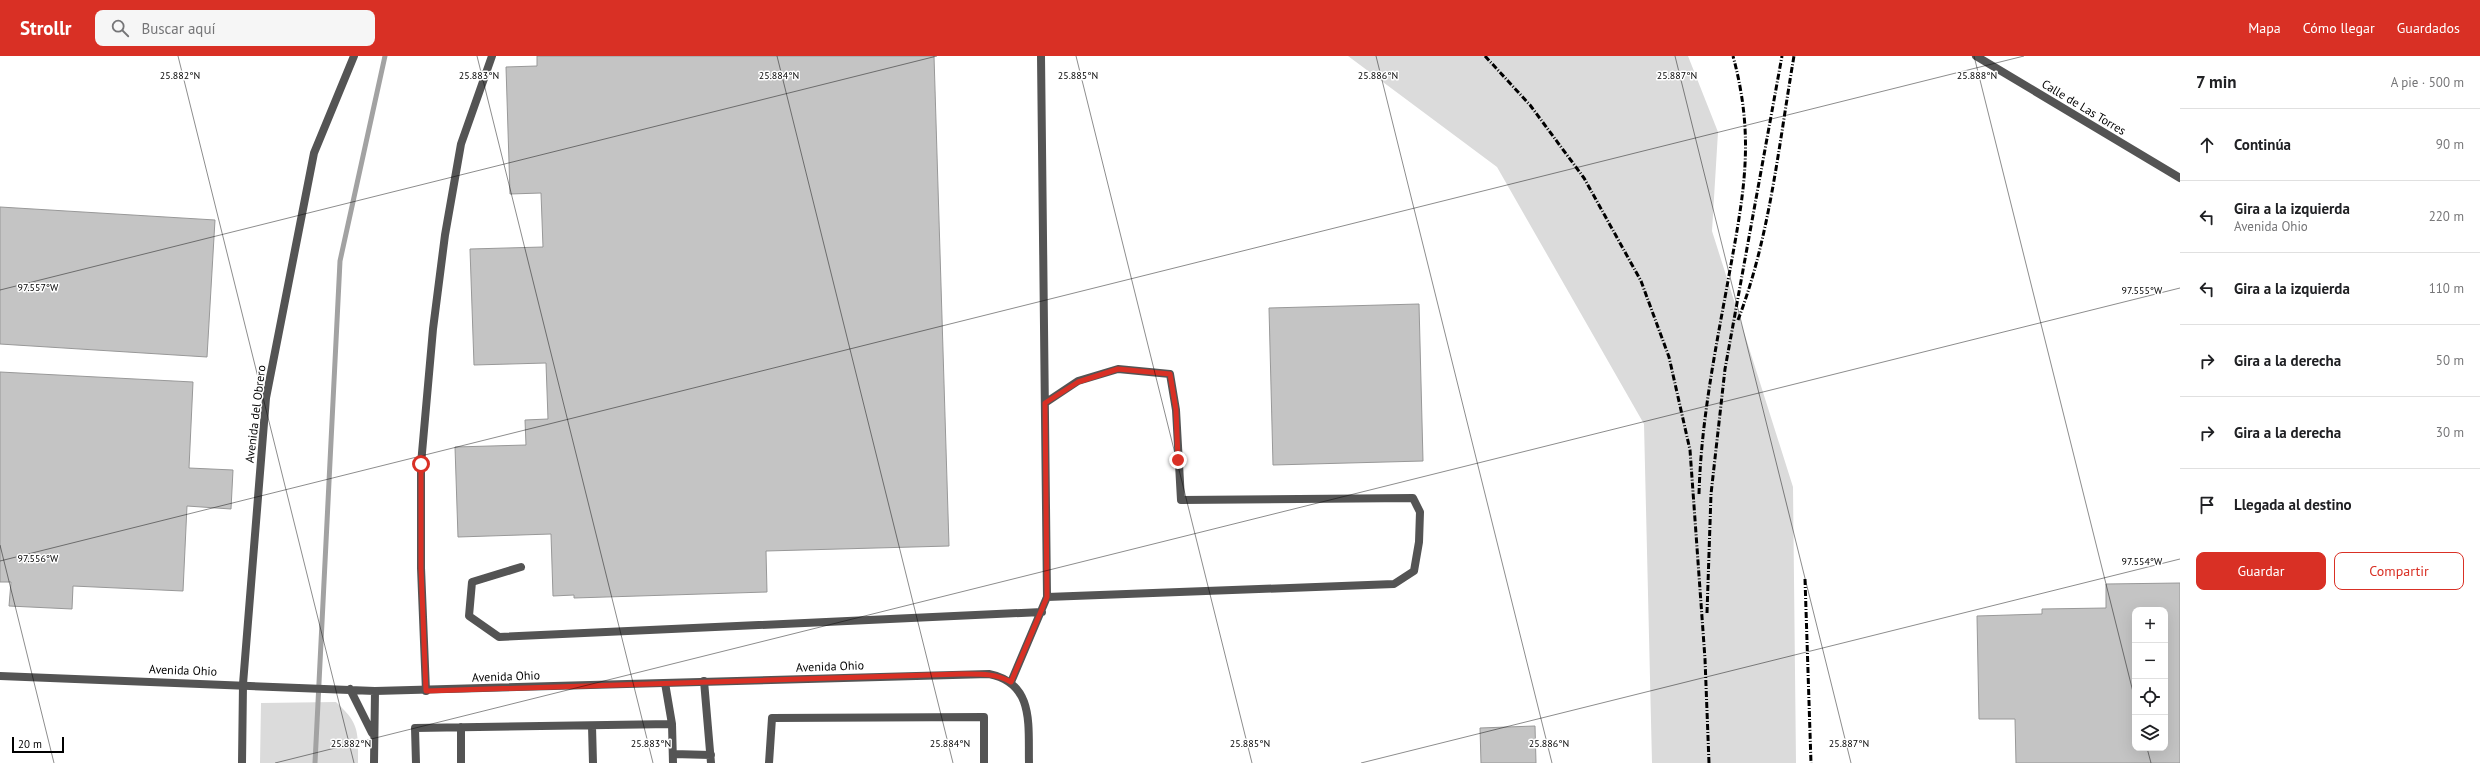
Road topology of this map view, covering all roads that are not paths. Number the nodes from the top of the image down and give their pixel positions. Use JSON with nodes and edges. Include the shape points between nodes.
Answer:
{"nodes":[{"id":1,"x":354,"y":56,"type":"edge"},
{"id":2,"x":492,"y":56,"type":"edge"},
{"id":3,"x":1041,"y":56,"type":"edge"},
{"id":4,"x":1976,"y":56,"type":"edge"},
{"id":5,"x":2180,"y":178,"type":"edge"},
{"id":6,"x":1045,"y":403,"type":"junction"},
{"id":7,"x":521,"y":567,"type":"dead end"},
{"id":8,"x":1047,"y":597,"type":"junction"},
{"id":9,"x":1042,"y":612,"type":"junction"},
{"id":10,"x":0,"y":676,"type":"edge"},
{"id":11,"x":704,"y":682,"type":"junction"},
{"id":12,"x":1011,"y":682,"type":"junction"},
{"id":13,"x":665,"y":683,"type":"junction"},
{"id":14,"x":243,"y":684,"type":"junction"},
{"id":15,"x":350,"y":689,"type":"junction"},
{"id":16,"x":375,"y":691,"type":"junction"},
{"id":17,"x":426,"y":691,"type":"junction"},
{"id":18,"x":672,"y":724,"type":"junction"},
{"id":19,"x":592,"y":726,"type":"junction"},
{"id":20,"x":461,"y":727,"type":"junction"},
{"id":21,"x":374,"y":741,"type":"junction"},
{"id":22,"x":673,"y":759,"type":"edge"},
{"id":23,"x":711,"y":759,"type":"edge"},
{"id":24,"x":242,"y":763,"type":"edge"},
{"id":25,"x":374,"y":763,"type":"edge"},
{"id":26,"x":416,"y":763,"type":"edge"},
{"id":27,"x":461,"y":763,"type":"edge"},
{"id":28,"x":593,"y":763,"type":"edge"},
{"id":29,"x":769,"y":763,"type":"edge"},
{"id":30,"x":984,"y":763,"type":"edge"},
{"id":31,"x":1028,"y":763,"type":"edge"}],
"edges":[{"from":1,"to":14,"type":"street","name":"Avenida del Obrero","via":[[314,153],[266,398]]},
{"from":2,"to":17,"type":"street","via":[[462,144],[445,235],[433,329],[421,464],[421,568]]},
{"from":3,"to":6,"type":"street"},
{"from":4,"to":5,"type":"street","name":"Calle de Las Torres"},
{"from":6,"to":8,"type":"street"},
{"from":6,"to":8,"type":"street","via":[[1078,382],[1118,369],[1170,374],[1176,410],[1181,500],[1413,498],[1420,512],[1419,542],[1414,571],[1394,584]]},
{"from":7,"to":9,"type":"street","via":[[472,582],[469,616],[499,637]]},
{"from":8,"to":9,"type":"street"},
{"from":9,"to":12,"type":"street"},
{"from":10,"to":14,"type":"street","name":"Avenida Ohio"},
{"from":11,"to":12,"type":"street","name":"Avenida Ohio","via":[[989,674],[1002,676]]},
{"from":11,"to":13,"type":"street","name":"Avenida Ohio"},
{"from":11,"to":23,"type":"street"},
{"from":12,"to":31,"type":"street","via":[[1018,689],[1026,712]]},
{"from":13,"to":17,"type":"street","name":"Avenida Ohio"},
{"from":13,"to":18,"type":"street"},
{"from":14,"to":15,"type":"street","name":"Avenida Ohio"},
{"from":14,"to":24,"type":"street","name":"Avenida del Obrero"},
{"from":15,"to":16,"type":"street","name":"Avenida Ohio"},
{"from":15,"to":21,"type":"street","via":[[370,727]]},
{"from":16,"to":17,"type":"street","name":"Avenida Ohio"},
{"from":16,"to":21,"type":"street"},
{"from":18,"to":19,"type":"street"},
{"from":18,"to":22,"type":"street"},
{"from":19,"to":20,"type":"street"},
{"from":19,"to":28,"type":"street"},
{"from":20,"to":26,"type":"street","via":[[416,728]]},
{"from":20,"to":27,"type":"street"},
{"from":21,"to":25,"type":"street"},
{"from":22,"to":23,"type":"street"},
{"from":29,"to":30,"type":"street","via":[[772,718],[853,717],[984,717]]}]}
